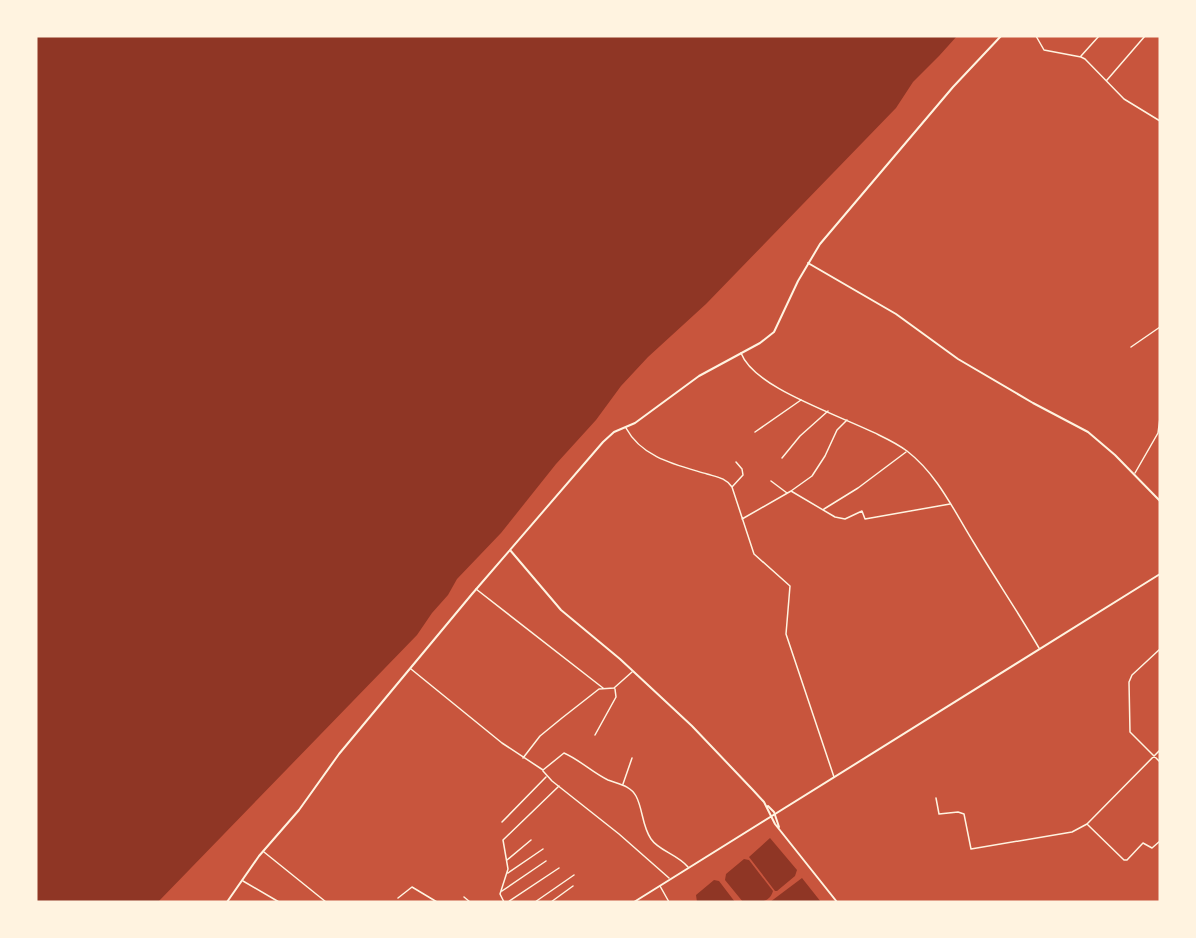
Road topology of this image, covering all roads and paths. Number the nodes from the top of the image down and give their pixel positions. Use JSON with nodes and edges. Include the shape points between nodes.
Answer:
{"nodes":[{"id":1,"x":1001,"y":36,"type":"edge"},
{"id":2,"x":1036,"y":36,"type":"edge"},
{"id":3,"x":1099,"y":36,"type":"edge"},
{"id":4,"x":1144,"y":36,"type":"edge"},
{"id":5,"x":1081,"y":57,"type":"junction"},
{"id":6,"x":1106,"y":81,"type":"junction"},
{"id":7,"x":1160,"y":121,"type":"edge"},
{"id":8,"x":808,"y":263,"type":"junction"},
{"id":9,"x":1160,"y":327,"type":"edge"},
{"id":10,"x":1131,"y":347,"type":"dead end"},
{"id":11,"x":741,"y":352,"type":"junction"},
{"id":12,"x":801,"y":400,"type":"junction"},
{"id":13,"x":828,"y":411,"type":"junction"},
{"id":14,"x":1160,"y":418,"type":"edge"},
{"id":15,"x":847,"y":420,"type":"junction"},
{"id":16,"x":626,"y":427,"type":"junction"},
{"id":17,"x":755,"y":432,"type":"dead end"},
{"id":18,"x":907,"y":451,"type":"junction"},
{"id":19,"x":782,"y":458,"type":"dead end"},
{"id":20,"x":736,"y":462,"type":"dead end"},
{"id":21,"x":1134,"y":474,"type":"junction"},
{"id":22,"x":771,"y":481,"type":"dead end"},
{"id":23,"x":732,"y":487,"type":"junction"},
{"id":24,"x":791,"y":491,"type":"junction"},
{"id":25,"x":787,"y":493,"type":"junction"},
{"id":26,"x":1160,"y":501,"type":"edge"},
{"id":27,"x":951,"y":504,"type":"junction"},
{"id":28,"x":824,"y":510,"type":"junction"},
{"id":29,"x":742,"y":519,"type":"junction"},
{"id":30,"x":510,"y":550,"type":"junction"},
{"id":31,"x":1160,"y":574,"type":"edge"},
{"id":32,"x":476,"y":589,"type":"junction"},
{"id":33,"x":1039,"y":648,"type":"junction"},
{"id":34,"x":1160,"y":649,"type":"edge"},
{"id":35,"x":410,"y":668,"type":"junction"},
{"id":36,"x":633,"y":671,"type":"junction"},
{"id":37,"x":603,"y":688,"type":"junction"},
{"id":38,"x":614,"y":688,"type":"junction"},
{"id":39,"x":595,"y":735,"type":"dead end"},
{"id":40,"x":1160,"y":750,"type":"edge"},
{"id":41,"x":1154,"y":756,"type":"junction"},
{"id":42,"x":523,"y":758,"type":"junction"},
{"id":43,"x":632,"y":758,"type":"dead end"},
{"id":44,"x":1160,"y":762,"type":"edge"},
{"id":45,"x":543,"y":770,"type":"junction"},
{"id":46,"x":547,"y":777,"type":"junction"},
{"id":47,"x":834,"y":777,"type":"junction"},
{"id":48,"x":623,"y":785,"type":"junction"},
{"id":49,"x":559,"y":786,"type":"junction"},
{"id":50,"x":936,"y":798,"type":"dead end"},
{"id":51,"x":764,"y":802,"type":"junction"},
{"id":52,"x":775,"y":815,"type":"junction"},
{"id":53,"x":771,"y":817,"type":"junction"},
{"id":54,"x":502,"y":822,"type":"dead end"},
{"id":55,"x":1087,"y":824,"type":"junction"},
{"id":56,"x":784,"y":835,"type":"junction"},
{"id":57,"x":531,"y":840,"type":"dead end"},
{"id":58,"x":1160,"y":841,"type":"edge"},
{"id":59,"x":543,"y":849,"type":"dead end"},
{"id":60,"x":263,"y":851,"type":"junction"},
{"id":61,"x":507,"y":861,"type":"junction"},
{"id":62,"x":546,"y":861,"type":"dead end"},
{"id":63,"x":688,"y":867,"type":"junction"},
{"id":64,"x":559,"y":868,"type":"dead end"},
{"id":65,"x":507,"y":873,"type":"junction"},
{"id":66,"x":574,"y":875,"type":"dead end"},
{"id":67,"x":670,"y":879,"type":"junction"},
{"id":68,"x":242,"y":880,"type":"junction"},
{"id":69,"x":660,"y":885,"type":"junction"},
{"id":70,"x":573,"y":886,"type":"dead end"},
{"id":71,"x":653,"y":890,"type":"junction"},
{"id":72,"x":501,"y":891,"type":"junction"},
{"id":73,"x":663,"y":891,"type":"junction"},
{"id":74,"x":464,"y":897,"type":"dead end"},
{"id":75,"x":398,"y":898,"type":"dead end"},
{"id":76,"x":228,"y":902,"type":"edge"},
{"id":77,"x":279,"y":902,"type":"edge"},
{"id":78,"x":326,"y":902,"type":"edge"},
{"id":79,"x":437,"y":902,"type":"edge"},
{"id":80,"x":470,"y":902,"type":"edge"},
{"id":81,"x":504,"y":902,"type":"edge"},
{"id":82,"x":508,"y":902,"type":"edge"},
{"id":83,"x":535,"y":902,"type":"edge"},
{"id":84,"x":551,"y":902,"type":"edge"},
{"id":85,"x":634,"y":902,"type":"edge"},
{"id":86,"x":669,"y":902,"type":"edge"},
{"id":87,"x":837,"y":902,"type":"edge"}],
"edges":[{"from":1,"to":8,"type":"main road","via":[[953,87]]},
{"from":2,"to":5,"type":"street","via":[[1044,50]]},
{"from":3,"to":5,"type":"street"},
{"from":4,"to":6,"type":"street"},
{"from":5,"to":6,"type":"street"},
{"from":6,"to":7,"type":"street","via":[[1128,102]]},
{"from":8,"to":11,"type":"main road","via":[[774,332]]},
{"from":8,"to":21,"type":"main road","via":[[896,314],[966,364],[1084,430]]},
{"from":9,"to":10,"type":"street"},
{"from":11,"to":12,"type":"street","via":[[756,374]]},
{"from":11,"to":16,"type":"main road"},
{"from":12,"to":13,"type":"street"},
{"from":12,"to":17,"type":"street"},
{"from":13,"to":15,"type":"street"},
{"from":13,"to":19,"type":"street"},
{"from":14,"to":21,"type":"street","via":[[1158,433]]},
{"from":15,"to":18,"type":"street"},
{"from":15,"to":24,"type":"street","via":[[837,430],[812,476]]},
{"from":16,"to":23,"type":"street","via":[[637,444],[663,461],[724,479]]},
{"from":16,"to":30,"type":"main road","via":[[603,442]]},
{"from":18,"to":27,"type":"street","via":[[931,474]]},
{"from":18,"to":28,"type":"street"},
{"from":20,"to":23,"type":"street","via":[[743,475]]},
{"from":21,"to":26,"type":"main road"},
{"from":22,"to":25,"type":"street"},
{"from":23,"to":29,"type":"street"},
{"from":24,"to":25,"type":"street"},
{"from":24,"to":28,"type":"street"},
{"from":25,"to":29,"type":"street"},
{"from":27,"to":28,"type":"street","via":[[866,519],[862,511],[842,519]]},
{"from":27,"to":33,"type":"street"},
{"from":29,"to":47,"type":"street","via":[[754,554],[790,586],[786,634]]},
{"from":30,"to":32,"type":"main road"},
{"from":30,"to":36,"type":"main road","via":[[561,610]]},
{"from":31,"to":33,"type":"main road"},
{"from":32,"to":35,"type":"main road"},
{"from":32,"to":37,"type":"street"},
{"from":33,"to":47,"type":"main road"},
{"from":34,"to":41,"type":"street","via":[[1129,682],[1130,732]]},
{"from":35,"to":42,"type":"street"},
{"from":35,"to":60,"type":"main road"},
{"from":36,"to":38,"type":"street"},
{"from":36,"to":51,"type":"main road"},
{"from":37,"to":38,"type":"street"},
{"from":37,"to":42,"type":"street","via":[[540,736]]},
{"from":38,"to":39,"type":"street","via":[[616,697]]},
{"from":40,"to":41,"type":"street"},
{"from":41,"to":44,"type":"street"},
{"from":41,"to":55,"type":"street"},
{"from":42,"to":45,"type":"street"},
{"from":43,"to":48,"type":"street"},
{"from":45,"to":46,"type":"street"},
{"from":45,"to":48,"type":"street","via":[[564,753],[607,780]]},
{"from":46,"to":49,"type":"street"},
{"from":46,"to":54,"type":"street"},
{"from":47,"to":52,"type":"main road"},
{"from":48,"to":63,"type":"street","via":[[636,796],[643,824],[654,843]]},
{"from":49,"to":61,"type":"street","via":[[503,840]]},
{"from":49,"to":67,"type":"street"},
{"from":50,"to":55,"type":"street","via":[[939,814],[964,814],[971,849],[1072,832]]},
{"from":51,"to":52,"type":"main road"},
{"from":51,"to":53,"type":"main road"},
{"from":52,"to":53,"type":"main road"},
{"from":52,"to":56,"type":"main road"},
{"from":53,"to":56,"type":"main road"},
{"from":53,"to":63,"type":"main road"},
{"from":55,"to":58,"type":"street","via":[[1124,860],[1143,843],[1152,848]]},
{"from":56,"to":87,"type":"main road"},
{"from":57,"to":61,"type":"street"},
{"from":59,"to":65,"type":"street"},
{"from":60,"to":68,"type":"main road"},
{"from":60,"to":78,"type":"street"},
{"from":61,"to":65,"type":"street"},
{"from":62,"to":72,"type":"street"},
{"from":63,"to":67,"type":"main road"},
{"from":64,"to":82,"type":"street"},
{"from":65,"to":72,"type":"street"},
{"from":66,"to":83,"type":"street"},
{"from":67,"to":69,"type":"main road"},
{"from":68,"to":76,"type":"main road"},
{"from":68,"to":77,"type":"street"},
{"from":69,"to":71,"type":"main road"},
{"from":69,"to":73,"type":"street"},
{"from":70,"to":84,"type":"street"},
{"from":71,"to":73,"type":"street"},
{"from":71,"to":85,"type":"main road"},
{"from":72,"to":81,"type":"street"},
{"from":73,"to":86,"type":"street"},
{"from":74,"to":80,"type":"street"},
{"from":75,"to":79,"type":"street","via":[[412,887]]}]}
